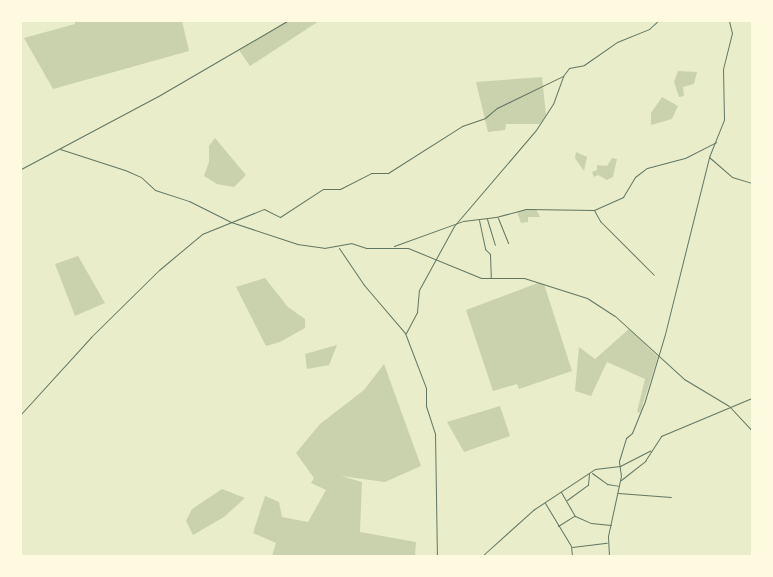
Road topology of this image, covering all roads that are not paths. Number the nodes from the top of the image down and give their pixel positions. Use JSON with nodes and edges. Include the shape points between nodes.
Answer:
{"nodes":[{"id":1,"x":287,"y":21,"type":"edge"},
{"id":2,"x":658,"y":21,"type":"edge"},
{"id":3,"x":729,"y":21,"type":"edge"},
{"id":4,"x":563,"y":76,"type":"junction"},
{"id":5,"x":716,"y":142,"type":"junction"},
{"id":6,"x":60,"y":149,"type":"junction"},
{"id":7,"x":710,"y":157,"type":"junction"},
{"id":8,"x":21,"y":169,"type":"edge"},
{"id":9,"x":752,"y":183,"type":"edge"},
{"id":10,"x":594,"y":210,"type":"junction"},
{"id":11,"x":497,"y":217,"type":"junction"},
{"id":12,"x":487,"y":218,"type":"junction"},
{"id":13,"x":479,"y":219,"type":"junction"},
{"id":14,"x":231,"y":222,"type":"junction"},
{"id":15,"x":454,"y":226,"type":"junction"},
{"id":16,"x":508,"y":243,"type":"dead end"},
{"id":17,"x":495,"y":245,"type":"dead end"},
{"id":18,"x":394,"y":246,"type":"junction"},
{"id":19,"x":339,"y":247,"type":"junction"},
{"id":20,"x":436,"y":260,"type":"junction"},
{"id":21,"x":654,"y":275,"type":"dead end"},
{"id":22,"x":491,"y":279,"type":"junction"},
{"id":23,"x":406,"y":333,"type":"junction"},
{"id":24,"x":658,"y":357,"type":"junction"},
{"id":25,"x":752,"y":398,"type":"edge"},
{"id":26,"x":729,"y":406,"type":"junction"},
{"id":27,"x":21,"y":414,"type":"edge"},
{"id":28,"x":752,"y":431,"type":"edge"},
{"id":29,"x":650,"y":451,"type":"junction"},
{"id":30,"x":620,"y":466,"type":"junction"},
{"id":31,"x":590,"y":473,"type":"junction"},
{"id":32,"x":621,"y":480,"type":"junction"},
{"id":33,"x":619,"y":486,"type":"junction"},
{"id":34,"x":561,"y":492,"type":"junction"},
{"id":35,"x":617,"y":493,"type":"junction"},
{"id":36,"x":671,"y":497,"type":"dead end"},
{"id":37,"x":566,"y":501,"type":"junction"},
{"id":38,"x":545,"y":502,"type":"junction"},
{"id":39,"x":574,"y":516,"type":"junction"},
{"id":40,"x":612,"y":525,"type":"junction"},
{"id":41,"x":558,"y":526,"type":"junction"},
{"id":42,"x":608,"y":543,"type":"junction"},
{"id":43,"x":571,"y":547,"type":"junction"},
{"id":44,"x":437,"y":556,"type":"edge"},
{"id":45,"x":482,"y":556,"type":"edge"},
{"id":46,"x":572,"y":556,"type":"edge"},
{"id":47,"x":608,"y":556,"type":"edge"}],
"edges":[{"from":1,"to":6,"type":"street"},
{"from":2,"to":4,"type":"street","via":[[640,34],[605,49],[584,65],[570,68]]},
{"from":3,"to":5,"type":"street","via":[[732,33],[723,69],[724,120]]},
{"from":4,"to":14,"type":"street","via":[[479,121],[462,126],[388,173],[371,173],[340,189],[323,189],[280,217],[264,209]]},
{"from":4,"to":15,"type":"street","via":[[553,104],[536,130]]},
{"from":5,"to":7,"type":"street"},
{"from":5,"to":10,"type":"street","via":[[685,158],[647,168],[635,177],[623,198]]},
{"from":6,"to":8,"type":"street"},
{"from":6,"to":14,"type":"street","via":[[125,170],[141,177],[155,190],[189,201]]},
{"from":7,"to":9,"type":"street","via":[[732,177]]},
{"from":7,"to":24,"type":"street"},
{"from":10,"to":11,"type":"street","via":[[526,209]]},
{"from":10,"to":21,"type":"street","via":[[600,222]]},
{"from":11,"to":12,"type":"street"},
{"from":11,"to":16,"type":"street"},
{"from":12,"to":13,"type":"street"},
{"from":12,"to":17,"type":"street"},
{"from":13,"to":15,"type":"street"},
{"from":13,"to":22,"type":"street","via":[[485,249],[490,254]]},
{"from":14,"to":19,"type":"street","via":[[297,244]]},
{"from":14,"to":27,"type":"street","via":[[202,234],[177,253],[86,342]]},
{"from":15,"to":18,"type":"street"},
{"from":15,"to":20,"type":"street"},
{"from":18,"to":19,"type":"street","via":[[370,248],[351,243]]},
{"from":18,"to":20,"type":"street","via":[[408,248]]},
{"from":19,"to":23,"type":"street","via":[[364,285]]},
{"from":20,"to":22,"type":"street"},
{"from":20,"to":23,"type":"street","via":[[418,294],[417,312]]},
{"from":22,"to":24,"type":"street","via":[[524,278],[588,298],[615,316]]},
{"from":23,"to":44,"type":"street","via":[[426,388],[426,406],[435,433]]},
{"from":24,"to":26,"type":"street","via":[[684,379]]},
{"from":24,"to":30,"type":"street","via":[[644,404],[626,438]]},
{"from":25,"to":26,"type":"street"},
{"from":26,"to":28,"type":"street"},
{"from":26,"to":29,"type":"street","via":[[661,436]]},
{"from":29,"to":30,"type":"street"},
{"from":29,"to":32,"type":"street","via":[[641,466]]},
{"from":30,"to":31,"type":"street"},
{"from":30,"to":32,"type":"street"},
{"from":31,"to":33,"type":"street","via":[[607,484]]},
{"from":31,"to":34,"type":"street"},
{"from":31,"to":37,"type":"street","via":[[588,485]]},
{"from":32,"to":33,"type":"street"},
{"from":33,"to":35,"type":"street"},
{"from":34,"to":37,"type":"street"},
{"from":34,"to":38,"type":"street"},
{"from":35,"to":36,"type":"street"},
{"from":35,"to":40,"type":"street"},
{"from":37,"to":39,"type":"street"},
{"from":38,"to":41,"type":"street"},
{"from":38,"to":45,"type":"street"},
{"from":39,"to":40,"type":"street","via":[[591,523]]},
{"from":39,"to":41,"type":"street"},
{"from":40,"to":42,"type":"street"},
{"from":41,"to":43,"type":"street"},
{"from":42,"to":43,"type":"street"},
{"from":42,"to":47,"type":"street"},
{"from":43,"to":46,"type":"street"}]}
